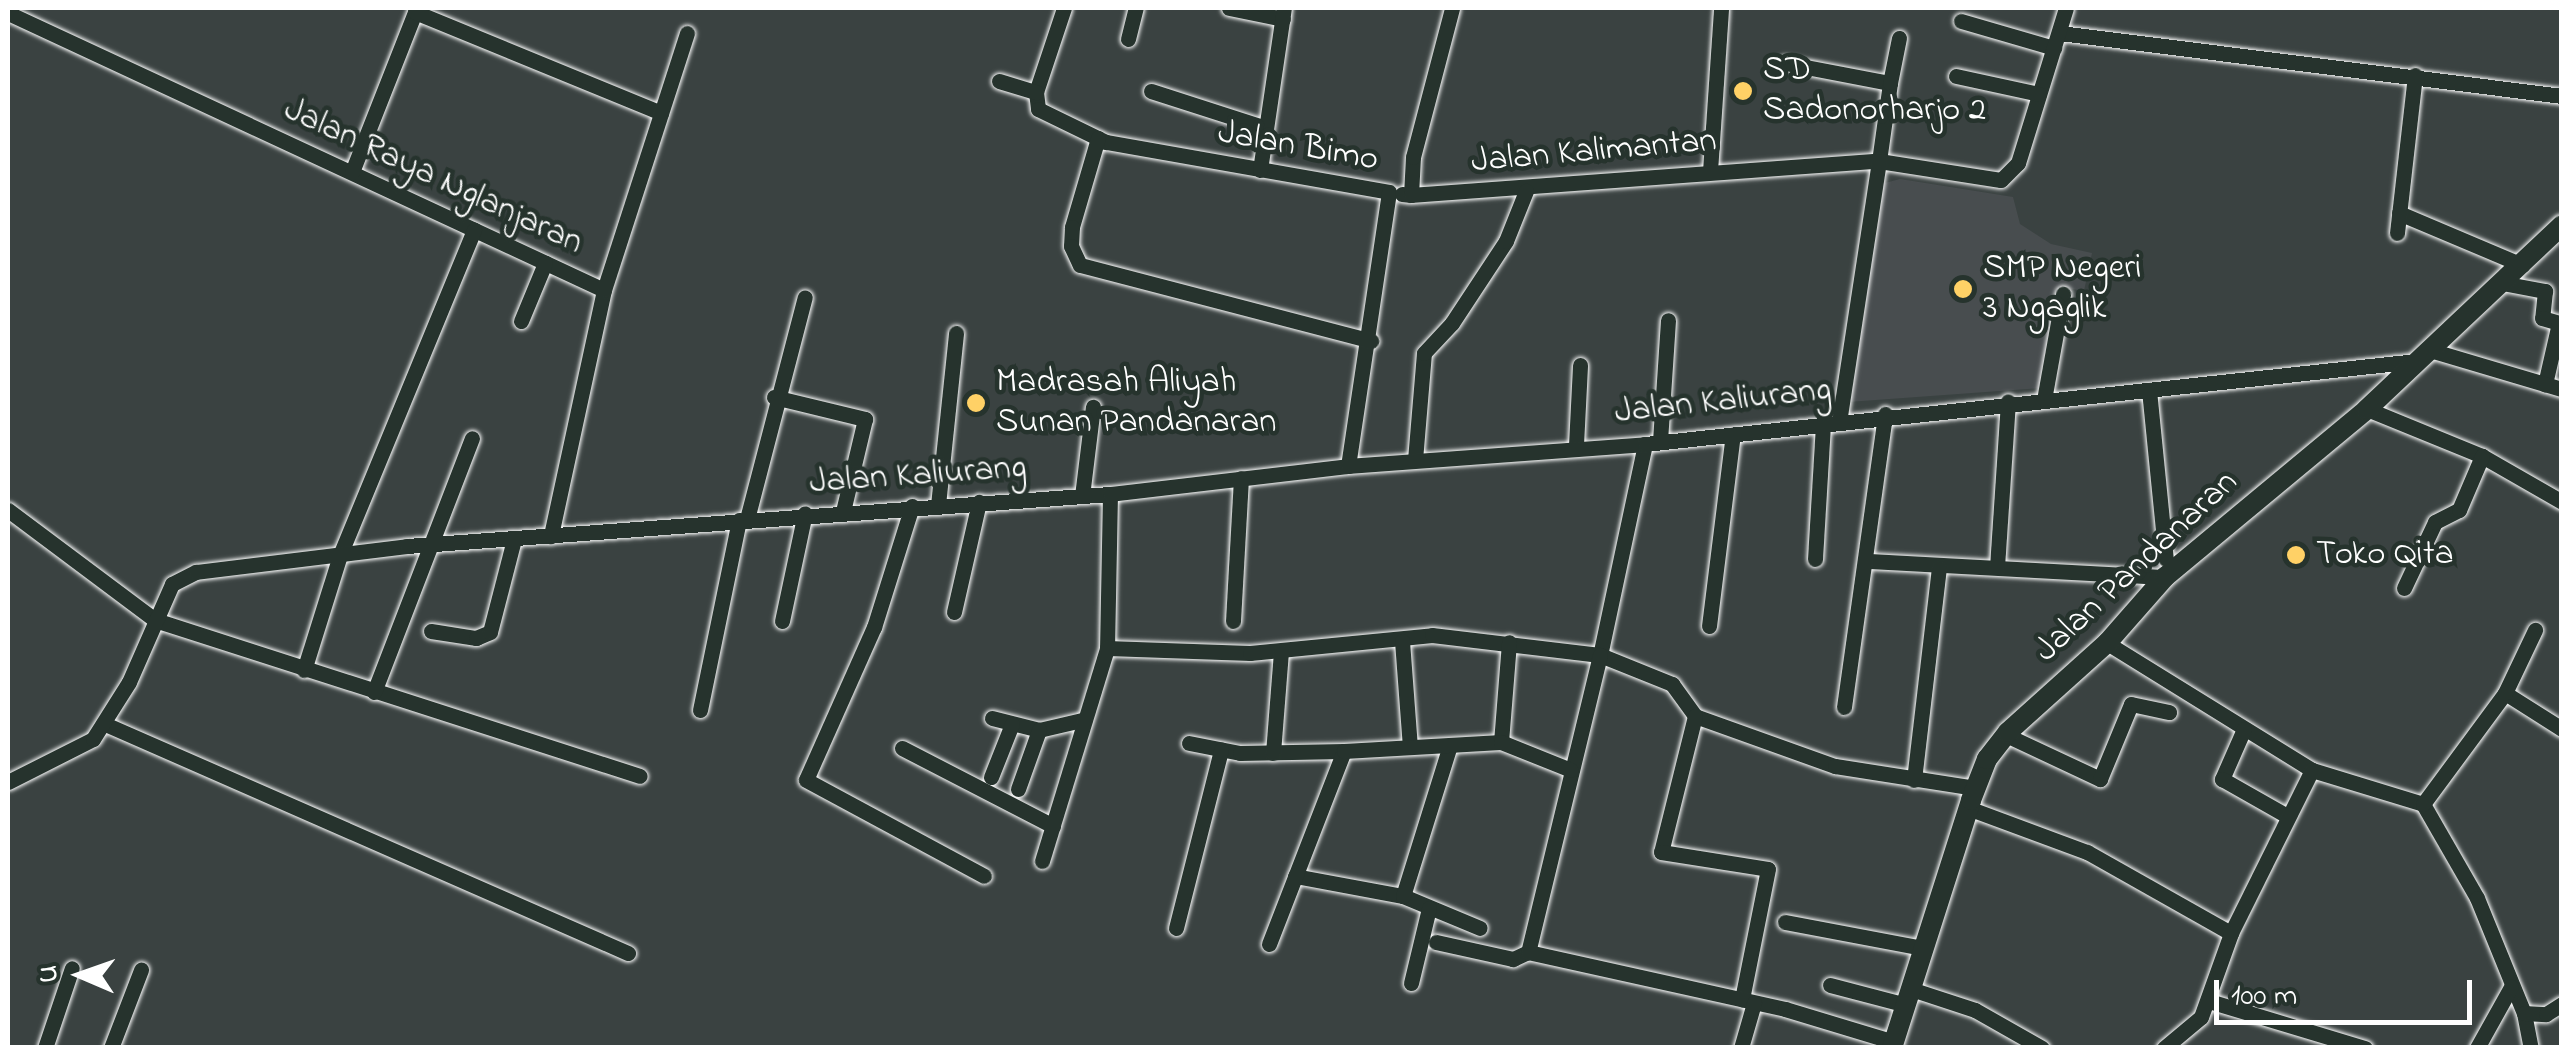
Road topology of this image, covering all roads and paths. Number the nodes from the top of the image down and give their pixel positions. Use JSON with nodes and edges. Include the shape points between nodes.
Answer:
{"nodes":[{"id":1,"x":1064,"y":8,"type":"edge"},
{"id":2,"x":1136,"y":8,"type":"edge"},
{"id":3,"x":1229,"y":8,"type":"edge"},
{"id":4,"x":1452,"y":8,"type":"edge"},
{"id":5,"x":1721,"y":8,"type":"edge"},
{"id":6,"x":2066,"y":8,"type":"edge"},
{"id":7,"x":8,"y":13,"type":"edge"},
{"id":8,"x":1284,"y":14,"type":"edge"},
{"id":9,"x":1961,"y":21,"type":"dead end"},
{"id":10,"x":687,"y":33,"type":"dead end"},
{"id":11,"x":1128,"y":38,"type":"dead end"},
{"id":12,"x":1898,"y":38,"type":"dead end"},
{"id":13,"x":2057,"y":40,"type":"junction"},
{"id":14,"x":1785,"y":63,"type":"dead end"},
{"id":15,"x":2416,"y":75,"type":"junction"},
{"id":16,"x":1956,"y":76,"type":"dead end"},
{"id":17,"x":998,"y":80,"type":"dead end"},
{"id":18,"x":1890,"y":83,"type":"junction"},
{"id":19,"x":1151,"y":91,"type":"dead end"},
{"id":20,"x":1036,"y":92,"type":"junction"},
{"id":21,"x":2039,"y":94,"type":"junction"},
{"id":22,"x":2562,"y":96,"type":"edge"},
{"id":23,"x":661,"y":113,"type":"junction"},
{"id":24,"x":1264,"y":127,"type":"junction"},
{"id":25,"x":1098,"y":138,"type":"junction"},
{"id":26,"x":1879,"y":161,"type":"junction"},
{"id":27,"x":1260,"y":170,"type":"junction"},
{"id":28,"x":352,"y":172,"type":"junction"},
{"id":29,"x":1710,"y":172,"type":"junction"},
{"id":30,"x":1526,"y":191,"type":"junction"},
{"id":31,"x":1389,"y":192,"type":"junction"},
{"id":32,"x":1410,"y":195,"type":"junction"},
{"id":33,"x":2399,"y":212,"type":"junction"},
{"id":34,"x":2562,"y":225,"type":"edge"},
{"id":35,"x":474,"y":230,"type":"junction"},
{"id":36,"x":2397,"y":233,"type":"dead end"},
{"id":37,"x":545,"y":263,"type":"junction"},
{"id":38,"x":2522,"y":265,"type":"junction"},
{"id":39,"x":2502,"y":283,"type":"junction"},
{"id":40,"x":604,"y":290,"type":"junction"},
{"id":41,"x":2063,"y":294,"type":"dead end"},
{"id":42,"x":805,"y":297,"type":"dead end"},
{"id":43,"x":1668,"y":320,"type":"dead end"},
{"id":44,"x":521,"y":321,"type":"dead end"},
{"id":45,"x":956,"y":333,"type":"dead end"},
{"id":46,"x":1371,"y":341,"type":"junction"},
{"id":47,"x":2423,"y":356,"type":"junction"},
{"id":48,"x":1580,"y":365,"type":"dead end"},
{"id":49,"x":2545,"y":384,"type":"junction"},
{"id":50,"x":2562,"y":389,"type":"edge"},
{"id":51,"x":2149,"y":390,"type":"junction"},
{"id":52,"x":774,"y":397,"type":"junction"},
{"id":53,"x":2044,"y":400,"type":"junction"},
{"id":54,"x":2008,"y":401,"type":"junction"},
{"id":55,"x":1093,"y":407,"type":"dead end"},
{"id":56,"x":2366,"y":409,"type":"junction"},
{"id":57,"x":1885,"y":414,"type":"junction"},
{"id":58,"x":1831,"y":423,"type":"junction"},
{"id":59,"x":1733,"y":434,"type":"junction"},
{"id":60,"x":472,"y":438,"type":"dead end"},
{"id":61,"x":1652,"y":442,"type":"junction"},
{"id":62,"x":1576,"y":445,"type":"junction"},
{"id":63,"x":2482,"y":456,"type":"junction"},
{"id":64,"x":1415,"y":460,"type":"junction"},
{"id":65,"x":1348,"y":466,"type":"junction"},
{"id":66,"x":1241,"y":478,"type":"junction"},
{"id":67,"x":1110,"y":494,"type":"junction"},
{"id":68,"x":1082,"y":496,"type":"junction"},
{"id":69,"x":979,"y":502,"type":"junction"},
{"id":70,"x":2562,"y":502,"type":"edge"},
{"id":71,"x":938,"y":504,"type":"junction"},
{"id":72,"x":912,"y":506,"type":"junction"},
{"id":73,"x":8,"y":510,"type":"edge"},
{"id":74,"x":843,"y":511,"type":"junction"},
{"id":75,"x":804,"y":513,"type":"junction"},
{"id":76,"x":743,"y":519,"type":"junction"},
{"id":77,"x":551,"y":536,"type":"junction"},
{"id":78,"x":514,"y":539,"type":"junction"},
{"id":79,"x":428,"y":544,"type":"junction"},
{"id":80,"x":340,"y":555,"type":"junction"},
{"id":81,"x":1815,"y":559,"type":"dead end"},
{"id":82,"x":1868,"y":561,"type":"junction"},
{"id":83,"x":1939,"y":567,"type":"junction"},
{"id":84,"x":1997,"y":567,"type":"junction"},
{"id":85,"x":2166,"y":568,"type":"junction"},
{"id":86,"x":2404,"y":588,"type":"dead end"},
{"id":87,"x":954,"y":612,"type":"dead end"},
{"id":88,"x":155,"y":620,"type":"junction"},
{"id":89,"x":782,"y":620,"type":"dead end"},
{"id":90,"x":1233,"y":621,"type":"dead end"},
{"id":91,"x":1709,"y":626,"type":"dead end"},
{"id":92,"x":2535,"y":630,"type":"dead end"},
{"id":93,"x":431,"y":631,"type":"dead end"},
{"id":94,"x":1402,"y":641,"type":"junction"},
{"id":95,"x":1509,"y":642,"type":"junction"},
{"id":96,"x":2107,"y":642,"type":"junction"},
{"id":97,"x":1107,"y":648,"type":"junction"},
{"id":98,"x":1281,"y":651,"type":"junction"},
{"id":99,"x":1600,"y":655,"type":"junction"},
{"id":100,"x":304,"y":670,"type":"junction"},
{"id":101,"x":374,"y":692,"type":"junction"},
{"id":102,"x":2505,"y":693,"type":"junction"},
{"id":103,"x":1844,"y":707,"type":"dead end"},
{"id":104,"x":700,"y":710,"type":"dead end"},
{"id":105,"x":2169,"y":712,"type":"dead end"},
{"id":106,"x":1695,"y":716,"type":"junction"},
{"id":107,"x":992,"y":718,"type":"dead end"},
{"id":108,"x":1082,"y":720,"type":"junction"},
{"id":109,"x":105,"y":724,"type":"junction"},
{"id":110,"x":1012,"y":724,"type":"junction"},
{"id":111,"x":2244,"y":729,"type":"junction"},
{"id":112,"x":2562,"y":729,"type":"edge"},
{"id":113,"x":1039,"y":730,"type":"junction"},
{"id":114,"x":2006,"y":735,"type":"junction"},
{"id":115,"x":1502,"y":742,"type":"junction"},
{"id":116,"x":1189,"y":743,"type":"dead end"},
{"id":117,"x":1450,"y":745,"type":"junction"},
{"id":118,"x":1410,"y":747,"type":"junction"},
{"id":119,"x":902,"y":748,"type":"dead end"},
{"id":120,"x":1222,"y":750,"type":"junction"},
{"id":121,"x":1344,"y":751,"type":"junction"},
{"id":122,"x":1273,"y":752,"type":"junction"},
{"id":123,"x":1572,"y":770,"type":"junction"},
{"id":124,"x":2312,"y":770,"type":"junction"},
{"id":125,"x":640,"y":776,"type":"dead end"},
{"id":126,"x":990,"y":777,"type":"dead end"},
{"id":127,"x":1914,"y":780,"type":"junction"},
{"id":128,"x":8,"y":782,"type":"edge"},
{"id":129,"x":1018,"y":789,"type":"dead end"},
{"id":130,"x":1972,"y":798,"type":"junction"},
{"id":131,"x":2423,"y":804,"type":"junction"},
{"id":132,"x":2287,"y":816,"type":"junction"},
{"id":133,"x":1053,"y":826,"type":"junction"},
{"id":134,"x":1042,"y":861,"type":"dead end"},
{"id":135,"x":984,"y":876,"type":"dead end"},
{"id":136,"x":1295,"y":876,"type":"junction"},
{"id":137,"x":1403,"y":896,"type":"junction"},
{"id":138,"x":1429,"y":908,"type":"junction"},
{"id":139,"x":1785,"y":922,"type":"dead end"},
{"id":140,"x":1176,"y":928,"type":"dead end"},
{"id":141,"x":1480,"y":928,"type":"dead end"},
{"id":142,"x":2230,"y":933,"type":"junction"},
{"id":143,"x":1436,"y":942,"type":"dead end"},
{"id":144,"x":1269,"y":944,"type":"dead end"},
{"id":145,"x":1923,"y":948,"type":"junction"},
{"id":146,"x":1528,"y":952,"type":"junction"},
{"id":147,"x":628,"y":953,"type":"dead end"},
{"id":148,"x":72,"y":968,"type":"dead end"},
{"id":149,"x":142,"y":970,"type":"dead end"},
{"id":150,"x":1411,"y":983,"type":"dead end"},
{"id":151,"x":1830,"y":985,"type":"dead end"},
{"id":152,"x":2511,"y":987,"type":"junction"},
{"id":153,"x":1908,"y":997,"type":"junction"},
{"id":154,"x":2209,"y":1000,"type":"junction"},
{"id":155,"x":1748,"y":1001,"type":"junction"},
{"id":156,"x":2562,"y":1004,"type":"edge"},
{"id":157,"x":2524,"y":1013,"type":"junction"},
{"id":158,"x":1893,"y":1045,"type":"edge"},
{"id":159,"x":46,"y":1048,"type":"edge"},
{"id":160,"x":112,"y":1048,"type":"edge"},
{"id":161,"x":1741,"y":1048,"type":"edge"},
{"id":162,"x":2042,"y":1048,"type":"edge"},
{"id":163,"x":2164,"y":1048,"type":"edge"},
{"id":164,"x":2365,"y":1048,"type":"edge"},
{"id":165,"x":2477,"y":1048,"type":"edge"},
{"id":166,"x":2530,"y":1048,"type":"edge"}],
"edges":[{"from":1,"to":20,"type":"street"},
{"from":2,"to":11,"type":"street"},
{"from":3,"to":8,"type":"street"},
{"from":4,"to":32,"type":"street","via":[[1413,157]]},
{"from":5,"to":29,"type":"street"},
{"from":6,"to":13,"type":"street"},
{"from":7,"to":28,"type":"street","name":"Jalan Raya Nglanjaran"},
{"from":8,"to":24,"type":"street"},
{"from":9,"to":13,"type":"street"},
{"from":10,"to":23,"type":"street"},
{"from":12,"to":18,"type":"street"},
{"from":13,"to":15,"type":"street"},
{"from":13,"to":21,"type":"street"},
{"from":14,"to":18,"type":"street"},
{"from":15,"to":22,"type":"street"},
{"from":15,"to":33,"type":"street"},
{"from":16,"to":21,"type":"street"},
{"from":17,"to":20,"type":"street"},
{"from":18,"to":26,"type":"street"},
{"from":19,"to":24,"type":"street"},
{"from":20,"to":25,"type":"street","name":"Jalan Bimo","via":[[1038,108]]},
{"from":21,"to":26,"type":"street","name":"Jalan Kalimantan","via":[[2018,163],[2001,180]]},
{"from":23,"to":28,"type":"street","via":[[415,12]]},
{"from":23,"to":40,"type":"street"},
{"from":24,"to":27,"type":"street"},
{"from":25,"to":27,"type":"street","name":"Jalan Bimo"},
{"from":25,"to":46,"type":"street","via":[[1072,227],[1080,265]]},
{"from":26,"to":29,"type":"street","name":"Jalan Kalimantan"},
{"from":26,"to":58,"type":"street"},
{"from":27,"to":31,"type":"street","name":"Jalan Bimo"},
{"from":28,"to":35,"type":"street","name":"Jalan Raya Nglanjaran"},
{"from":29,"to":30,"type":"street","name":"Jalan Kalimantan"},
{"from":30,"to":32,"type":"street","name":"Jalan Kalimantan"},
{"from":30,"to":64,"type":"street","via":[[1506,241],[1452,324],[1424,353]]},
{"from":31,"to":32,"type":"street","name":"Jalan Kalimantan"},
{"from":31,"to":46,"type":"street","name":"Jalan Bimo"},
{"from":33,"to":36,"type":"street"},
{"from":33,"to":38,"type":"street"},
{"from":34,"to":38,"type":"main road","name":"Jalan Pandanaran"},
{"from":35,"to":37,"type":"street","name":"Jalan Raya Nglanjaran"},
{"from":35,"to":80,"type":"street"},
{"from":37,"to":40,"type":"street","name":"Jalan Raya Nglanjaran"},
{"from":37,"to":44,"type":"street"},
{"from":38,"to":39,"type":"main road","name":"Jalan Pandanaran"},
{"from":39,"to":47,"type":"main road","name":"Jalan Pandanaran"},
{"from":39,"to":49,"type":"street","via":[[2545,290],[2542,318],[2559,323]]},
{"from":40,"to":77,"type":"street","name":"Jalan Raya Nglanjaran"},
{"from":41,"to":53,"type":"street"},
{"from":42,"to":52,"type":"street"},
{"from":43,"to":61,"type":"street"},
{"from":45,"to":71,"type":"street"},
{"from":46,"to":65,"type":"street","name":"Jalan Bimo"},
{"from":47,"to":49,"type":"street"},
{"from":47,"to":51,"type":"street","name":"Jalan Kaliurang"},
{"from":47,"to":56,"type":"main road","name":"Jalan Pandanaran"},
{"from":48,"to":62,"type":"street"},
{"from":49,"to":50,"type":"street"},
{"from":51,"to":53,"type":"street","name":"Jalan Kaliurang"},
{"from":51,"to":85,"type":"street"},
{"from":52,"to":74,"type":"street","via":[[865,419]]},
{"from":52,"to":76,"type":"street"},
{"from":53,"to":54,"type":"street","name":"Jalan Kaliurang"},
{"from":54,"to":57,"type":"street","name":"Jalan Kaliurang"},
{"from":54,"to":84,"type":"street"},
{"from":55,"to":68,"type":"street"},
{"from":56,"to":63,"type":"street"},
{"from":56,"to":85,"type":"main road","name":"Jalan Pandanaran"},
{"from":57,"to":58,"type":"street","name":"Jalan Kaliurang"},
{"from":57,"to":82,"type":"street"},
{"from":58,"to":59,"type":"street","name":"Jalan Kaliurang"},
{"from":58,"to":81,"type":"street"},
{"from":59,"to":61,"type":"street","name":"Jalan Kaliurang"},
{"from":59,"to":91,"type":"street"},
{"from":60,"to":79,"type":"street"},
{"from":61,"to":62,"type":"street","name":"Jalan Kaliurang"},
{"from":61,"to":99,"type":"street"},
{"from":62,"to":64,"type":"street","name":"Jalan Kaliurang"},
{"from":63,"to":70,"type":"street"},
{"from":63,"to":86,"type":"street","via":[[2459,510],[2435,522]]},
{"from":64,"to":65,"type":"street","name":"Jalan Kaliurang"},
{"from":65,"to":66,"type":"street","name":"Jalan Kaliurang"},
{"from":66,"to":67,"type":"street","name":"Jalan Kaliurang"},
{"from":66,"to":90,"type":"street"},
{"from":67,"to":68,"type":"street","name":"Jalan Kaliurang"},
{"from":67,"to":97,"type":"street"},
{"from":68,"to":69,"type":"street","name":"Jalan Kaliurang"},
{"from":69,"to":71,"type":"street","name":"Jalan Kaliurang"},
{"from":69,"to":87,"type":"street"},
{"from":71,"to":72,"type":"street","name":"Jalan Kaliurang"},
{"from":72,"to":74,"type":"street","name":"Jalan Kaliurang"},
{"from":72,"to":135,"type":"street","via":[[874,628],[806,780]]},
{"from":73,"to":88,"type":"street"},
{"from":74,"to":75,"type":"street","name":"Jalan Kaliurang"},
{"from":75,"to":76,"type":"street","name":"Jalan Kaliurang"},
{"from":75,"to":89,"type":"street"},
{"from":76,"to":77,"type":"street","name":"Jalan Kaliurang"},
{"from":76,"to":104,"type":"street"},
{"from":77,"to":78,"type":"street","name":"Jalan Kaliurang"},
{"from":78,"to":79,"type":"street","name":"Jalan Kaliurang"},
{"from":78,"to":93,"type":"street","via":[[490,632],[476,638]]},
{"from":79,"to":80,"type":"street","name":"Jalan Kaliurang"},
{"from":79,"to":101,"type":"street"},
{"from":80,"to":88,"type":"street","name":"Jalan Kaliurang","via":[[196,572],[172,584]]},
{"from":80,"to":100,"type":"street"},
{"from":82,"to":83,"type":"street"},
{"from":82,"to":103,"type":"street"},
{"from":83,"to":84,"type":"street"},
{"from":83,"to":127,"type":"street"},
{"from":84,"to":85,"type":"street"},
{"from":85,"to":96,"type":"main road","name":"Jalan Pandanaran"},
{"from":88,"to":100,"type":"street"},
{"from":88,"to":109,"type":"street","name":"Jalan Kaliurang"},
{"from":92,"to":102,"type":"street"},
{"from":94,"to":95,"type":"street","via":[[1432,635]]},
{"from":94,"to":98,"type":"street"},
{"from":94,"to":118,"type":"street"},
{"from":95,"to":99,"type":"street"},
{"from":95,"to":115,"type":"street"},
{"from":96,"to":111,"type":"street"},
{"from":96,"to":114,"type":"main road","name":"Jalan Pandanaran"},
{"from":97,"to":98,"type":"street"},
{"from":97,"to":108,"type":"street"},
{"from":98,"to":122,"type":"street"},
{"from":99,"to":106,"type":"street","via":[[1672,684]]},
{"from":99,"to":123,"type":"street"},
{"from":100,"to":101,"type":"street"},
{"from":101,"to":125,"type":"street"},
{"from":102,"to":112,"type":"street"},
{"from":102,"to":131,"type":"street"},
{"from":105,"to":114,"type":"street","via":[[2131,704],[2100,779]]},
{"from":106,"to":127,"type":"street","via":[[1835,766]]},
{"from":106,"to":155,"type":"street","via":[[1661,852],[1768,870]]},
{"from":107,"to":110,"type":"street"},
{"from":108,"to":113,"type":"street"},
{"from":108,"to":133,"type":"street"},
{"from":109,"to":128,"type":"street","name":"Jalan Kaliurang","via":[[94,739]]},
{"from":109,"to":147,"type":"street"},
{"from":110,"to":113,"type":"street"},
{"from":110,"to":126,"type":"street"},
{"from":111,"to":124,"type":"street"},
{"from":111,"to":132,"type":"street","via":[[2222,778]]},
{"from":113,"to":129,"type":"street"},
{"from":114,"to":130,"type":"main road","name":"Jalan Pandanaran"},
{"from":115,"to":117,"type":"street"},
{"from":115,"to":123,"type":"street"},
{"from":116,"to":120,"type":"street"},
{"from":117,"to":118,"type":"street"},
{"from":117,"to":137,"type":"street"},
{"from":118,"to":121,"type":"street"},
{"from":119,"to":133,"type":"street"},
{"from":120,"to":122,"type":"street"},
{"from":120,"to":140,"type":"street"},
{"from":121,"to":122,"type":"street"},
{"from":121,"to":136,"type":"street"},
{"from":123,"to":146,"type":"street"},
{"from":124,"to":131,"type":"street"},
{"from":124,"to":132,"type":"street"},
{"from":127,"to":130,"type":"street"},
{"from":130,"to":142,"type":"street","via":[[2087,852]]},
{"from":130,"to":145,"type":"main road","name":"Jalan Pandanaran"},
{"from":131,"to":152,"type":"street","via":[[2476,898]]},
{"from":132,"to":142,"type":"street"},
{"from":133,"to":134,"type":"street"},
{"from":136,"to":137,"type":"street"},
{"from":136,"to":144,"type":"street"},
{"from":137,"to":138,"type":"street"},
{"from":138,"to":141,"type":"street"},
{"from":138,"to":150,"type":"street"},
{"from":139,"to":145,"type":"street"},
{"from":142,"to":154,"type":"street"},
{"from":143,"to":146,"type":"street","via":[[1521,960]]},
{"from":145,"to":153,"type":"main road","name":"Jalan Pandanaran"},
{"from":146,"to":155,"type":"street"},
{"from":148,"to":159,"type":"street"},
{"from":149,"to":160,"type":"street"},
{"from":151,"to":153,"type":"street"},
{"from":152,"to":157,"type":"street"},
{"from":152,"to":165,"type":"street"},
{"from":153,"to":158,"type":"main road","name":"Jalan Pandanaran"},
{"from":153,"to":162,"type":"street","via":[[1975,1010]]},
{"from":154,"to":163,"type":"street","via":[[2201,1016]]},
{"from":154,"to":164,"type":"street"},
{"from":155,"to":158,"type":"street"},
{"from":155,"to":161,"type":"street"},
{"from":156,"to":157,"type":"street","via":[[2546,1014]]},
{"from":157,"to":166,"type":"street"}]}
